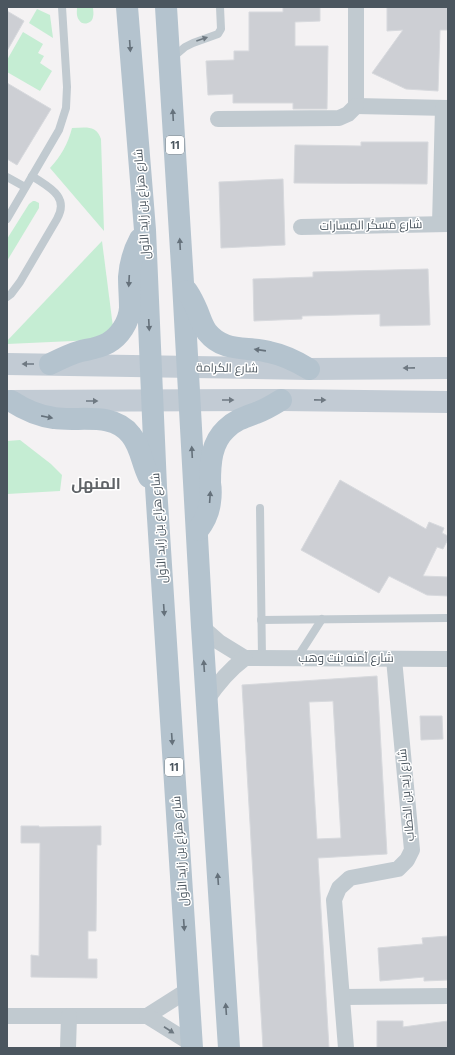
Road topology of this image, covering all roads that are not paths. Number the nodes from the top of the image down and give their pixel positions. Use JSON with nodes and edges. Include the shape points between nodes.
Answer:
{"nodes":[{"id":1,"x":62,"y":7,"type":"edge"},
{"id":2,"x":127,"y":7,"type":"edge"},
{"id":3,"x":166,"y":7,"type":"edge"},
{"id":4,"x":220,"y":7,"type":"edge"},
{"id":5,"x":356,"y":7,"type":"edge"},
{"id":6,"x":170,"y":60,"type":"junction"},
{"id":7,"x":356,"y":106,"type":"junction"},
{"id":8,"x":446,"y":108,"type":"edge"},
{"id":9,"x":218,"y":119,"type":"dead end"},
{"id":10,"x":32,"y":176,"type":"junction"},
{"id":11,"x":7,"y":177,"type":"edge"},
{"id":12,"x":25,"y":187,"type":"junction"},
{"id":13,"x":8,"y":216,"type":"edge"},
{"id":14,"x":444,"y":224,"type":"edge"},
{"id":15,"x":302,"y":227,"type":"dead end"},
{"id":16,"x":145,"y":230,"type":"junction"},
{"id":17,"x":183,"y":283,"type":"junction"},
{"id":18,"x":7,"y":297,"type":"edge"},
{"id":19,"x":7,"y":364,"type":"edge"},
{"id":20,"x":50,"y":364,"type":"junction"},
{"id":21,"x":151,"y":366,"type":"junction"},
{"id":22,"x":187,"y":368,"type":"junction"},
{"id":23,"x":448,"y":368,"type":"edge"},
{"id":24,"x":309,"y":369,"type":"junction"},
{"id":25,"x":189,"y":400,"type":"junction"},
{"id":26,"x":281,"y":400,"type":"junction"},
{"id":27,"x":9,"y":401,"type":"edge"},
{"id":28,"x":152,"y":401,"type":"junction"},
{"id":29,"x":448,"y":402,"type":"edge"},
{"id":30,"x":156,"y":487,"type":"junction"},
{"id":31,"x":260,"y":508,"type":"dead end"},
{"id":32,"x":196,"y":532,"type":"junction"},
{"id":33,"x":448,"y":618,"type":"edge"},
{"id":34,"x":322,"y":619,"type":"junction"},
{"id":35,"x":261,"y":620,"type":"junction"},
{"id":36,"x":202,"y":627,"type":"junction"},
{"id":37,"x":245,"y":658,"type":"junction"},
{"id":38,"x":262,"y":658,"type":"junction"},
{"id":39,"x":297,"y":658,"type":"junction"},
{"id":40,"x":394,"y":659,"type":"junction"},
{"id":41,"x":448,"y":659,"type":"edge"},
{"id":42,"x":206,"y":701,"type":"junction"},
{"id":43,"x":188,"y":990,"type":"junction"},
{"id":44,"x":448,"y":996,"type":"edge"},
{"id":45,"x":343,"y":997,"type":"junction"},
{"id":46,"x":7,"y":1016,"type":"edge"},
{"id":47,"x":68,"y":1016,"type":"junction"},
{"id":48,"x":147,"y":1016,"type":"junction"},
{"id":49,"x":192,"y":1046,"type":"edge"},
{"id":50,"x":68,"y":1048,"type":"edge"},
{"id":51,"x":229,"y":1048,"type":"edge"},
{"id":52,"x":346,"y":1048,"type":"edge"}],
"edges":[{"from":1,"to":10,"type":"lane","via":[[66,108],[59,130]]},
{"from":2,"to":16,"type":"main road","name":"شارع هزاع بن زايد الأول","number":"11","one_way":true},
{"from":3,"to":6,"type":"main road","number":"11"},
{"from":6,"to":4,"type":"lane","one_way":true,"via":[[193,43],[218,34],[221,29]]},
{"from":5,"to":7,"type":"street"},
{"from":17,"to":6,"type":"main road","number":"11","one_way":true},
{"from":7,"to":8,"type":"street"},
{"from":7,"to":9,"type":"street","via":[[339,118]]},
{"from":8,"to":14,"type":"street","name":"شارع مَسكَر المِسارات"},
{"from":10,"to":12,"type":"lane"},
{"from":10,"to":18,"type":"lane","via":[[55,192],[61,202],[60,214],[20,282]]},
{"from":11,"to":12,"type":"lane"},
{"from":12,"to":13,"type":"lane"},
{"from":14,"to":15,"type":"street","name":"شارع مَسكَر المِسارات"},
{"from":16,"to":20,"type":"main road","one_way":true,"via":[[131,264],[130,308],[125,325],[115,338],[101,347],[71,354]]},
{"from":16,"to":21,"type":"main road","name":"شارع هزاع بن زايد الأول","number":"11","one_way":true},
{"from":17,"to":22,"type":"main road","number":"11"},
{"from":24,"to":17,"type":"main road","one_way":true,"via":[[290,358],[258,350],[231,348],[212,338]]},
{"from":20,"to":19,"type":"main road","name":"شارع الكرامة","one_way":true},
{"from":20,"to":21,"type":"main road","name":"شارع الكرامة"},
{"from":21,"to":22,"type":"main road","name":"شارع الكرامة"},
{"from":21,"to":28,"type":"main road","name":"شارع هزاع بن زايد الأول","number":"11"},
{"from":22,"to":24,"type":"main road","name":"شارع الكرامة"},
{"from":22,"to":25,"type":"main road","number":"11"},
{"from":23,"to":24,"type":"main road","name":"شارع الكرامة","one_way":true},
{"from":25,"to":26,"type":"main road","one_way":true},
{"from":25,"to":28,"type":"main road"},
{"from":32,"to":25,"type":"main road","number":"11","one_way":true},
{"from":26,"to":29,"type":"main road","one_way":true},
{"from":32,"to":26,"type":"main road","one_way":true,"via":[[204,522],[209,509],[211,458],[220,436],[239,420],[265,410]]},
{"from":27,"to":28,"type":"main road","one_way":true},
{"from":27,"to":30,"type":"main road","one_way":true,"via":[[46,417],[105,420],[119,425],[135,440],[146,471]]},
{"from":28,"to":30,"type":"main road","name":"شارع هزاع بن زايد الأول","number":"11"},
{"from":30,"to":43,"type":"main road","name":"شارع هزاع بن زايد الأول","number":"11","one_way":true},
{"from":31,"to":35,"type":"lane"},
{"from":32,"to":36,"type":"main road","number":"11"},
{"from":33,"to":34,"type":"lane"},
{"from":34,"to":35,"type":"lane"},
{"from":34,"to":39,"type":"lane"},
{"from":35,"to":38,"type":"lane"},
{"from":36,"to":37,"type":"street","via":[[219,642]]},
{"from":42,"to":36,"type":"main road","number":"11","one_way":true},
{"from":37,"to":38,"type":"street","name":"شارع آمنه بنت وهب"},
{"from":37,"to":42,"type":"street","via":[[229,672]]},
{"from":38,"to":39,"type":"street","name":"شارع آمنه بنت وهب"},
{"from":39,"to":40,"type":"street","name":"شارع آمنه بنت وهب"},
{"from":40,"to":41,"type":"street","name":"شارع آمنه بنت وهب"},
{"from":40,"to":45,"type":"street","name":"شارع زيد بن الخطاب","via":[[412,850],[398,869],[350,878],[339,888],[334,900]]},
{"from":51,"to":42,"type":"main road","number":"11","one_way":true},
{"from":43,"to":48,"type":"street"},
{"from":43,"to":49,"type":"main road","name":"شارع هزاع بن زايد الأول","number":"11"},
{"from":44,"to":45,"type":"street"},
{"from":45,"to":52,"type":"street","name":"شارع زيد بن الخطاب"},
{"from":46,"to":47,"type":"street"},
{"from":47,"to":48,"type":"street"},
{"from":47,"to":50,"type":"street"},
{"from":48,"to":49,"type":"street","one_way":true}]}
